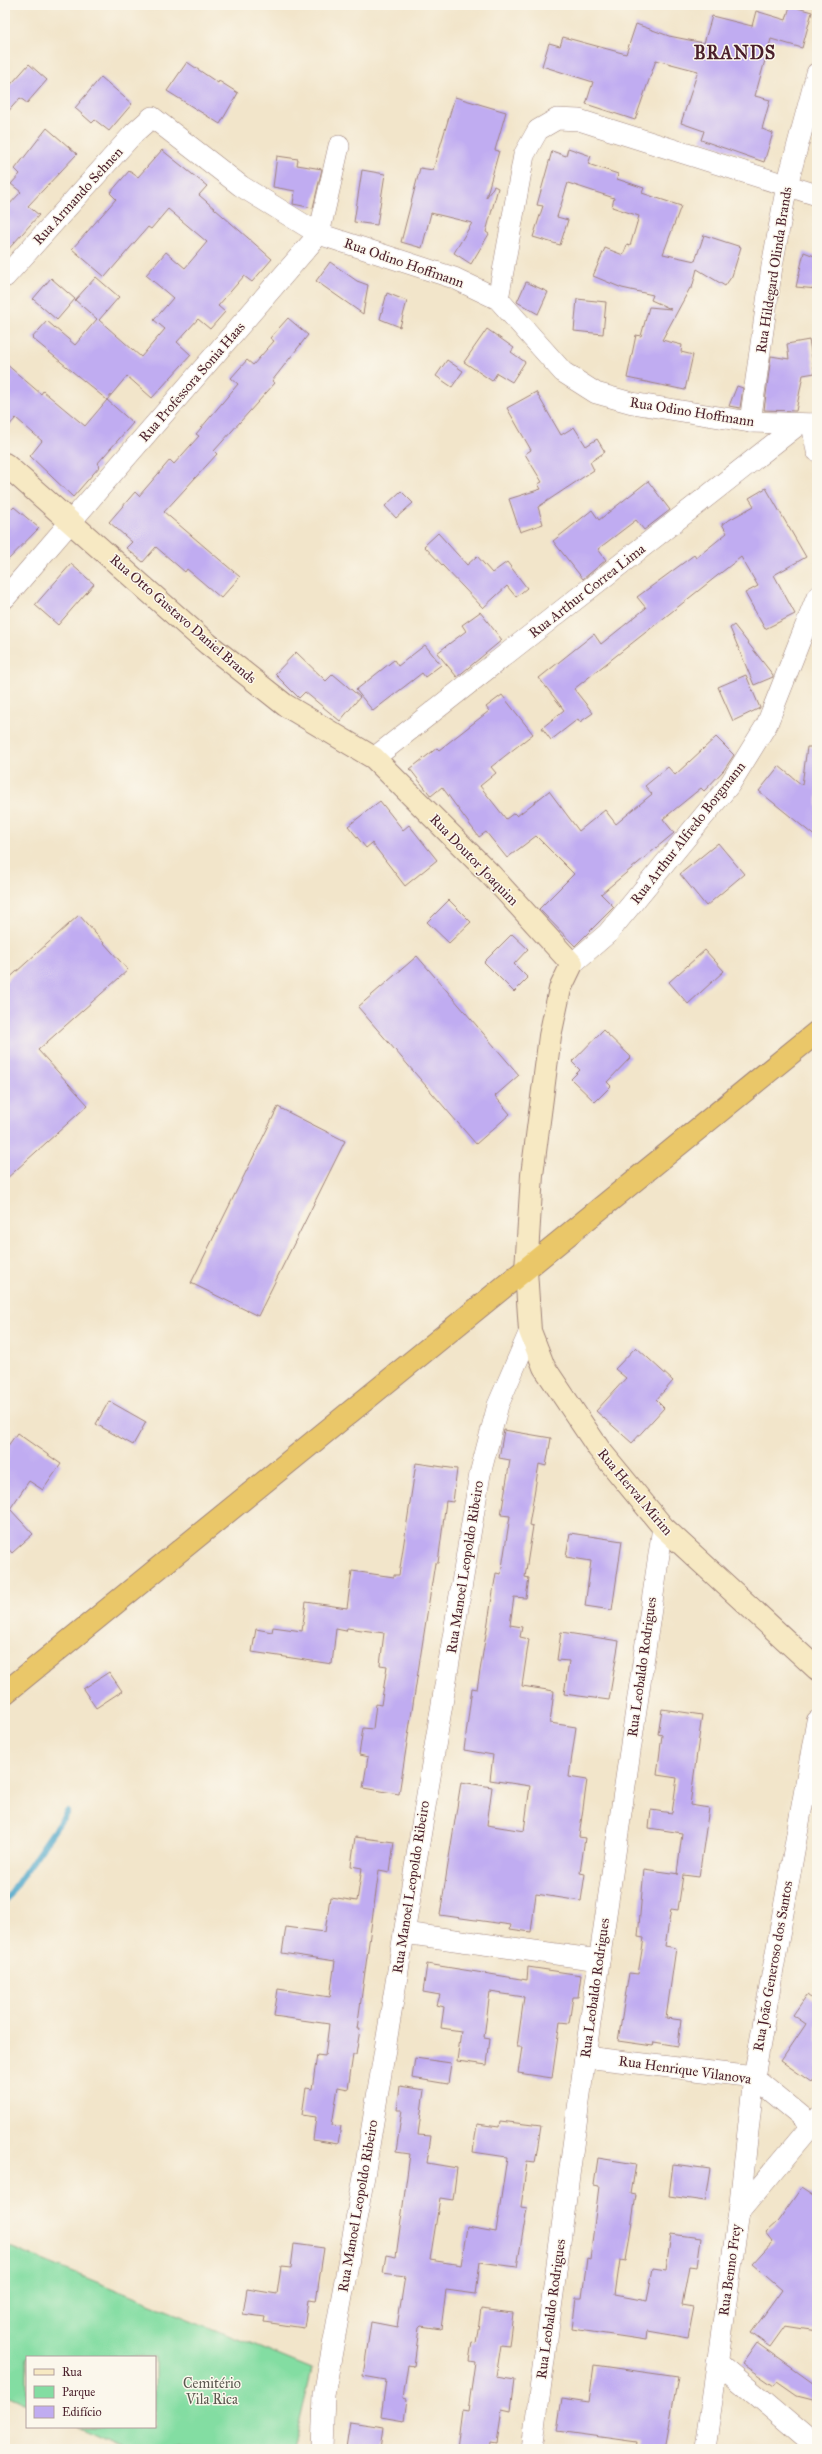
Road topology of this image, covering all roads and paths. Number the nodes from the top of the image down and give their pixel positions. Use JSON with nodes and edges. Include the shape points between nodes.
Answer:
{"nodes":[{"id":1,"x":817,"y":73,"type":"edge"},
{"id":2,"x":152,"y":117,"type":"joint"},
{"id":3,"x":339,"y":146,"type":"dead end"},
{"id":4,"x":787,"y":185,"type":"junction"},
{"id":5,"x":817,"y":195,"type":"edge"},
{"id":6,"x":319,"y":234,"type":"junction"},
{"id":7,"x":5,"y":277,"type":"edge"},
{"id":8,"x":498,"y":299,"type":"junction"},
{"id":9,"x":750,"y":422,"type":"junction"},
{"id":10,"x":810,"y":424,"type":"edge"},
{"id":11,"x":817,"y":451,"type":"edge"},
{"id":12,"x":5,"y":464,"type":"edge"},
{"id":13,"x":71,"y":521,"type":"junction"},
{"id":14,"x":817,"y":597,"type":"edge"},
{"id":15,"x":5,"y":598,"type":"edge"},
{"id":16,"x":374,"y":758,"type":"junction"},
{"id":17,"x":572,"y":964,"type":"junction"},
{"id":18,"x":817,"y":1032,"type":"edge"},
{"id":19,"x":526,"y":1270,"type":"junction"},
{"id":20,"x":530,"y":1331,"type":"junction"},
{"id":21,"x":663,"y":1527,"type":"junction"},
{"id":22,"x":817,"y":1669,"type":"edge"},
{"id":23,"x":5,"y":1693,"type":"edge"},
{"id":24,"x":817,"y":1721,"type":"edge"},
{"id":25,"x":404,"y":1933,"type":"junction"},
{"id":26,"x":599,"y":1960,"type":"junction"},
{"id":27,"x":585,"y":2057,"type":"junction"},
{"id":28,"x":754,"y":2077,"type":"junction"},
{"id":29,"x":815,"y":2124,"type":"edge"},
{"id":30,"x":739,"y":2212,"type":"junction"},
{"id":31,"x":717,"y":2362,"type":"junction"},
{"id":32,"x":817,"y":2447,"type":"edge"},
{"id":33,"x":322,"y":2449,"type":"edge"},
{"id":34,"x":532,"y":2449,"type":"edge"},
{"id":35,"x":705,"y":2449,"type":"edge"}],
"edges":[{"from":1,"to":4,"type":"street","name":"Rua Hildegard Olinda Brands"},
{"from":2,"to":6,"type":"street","name":"Rua Odino Hoffmann","via":[[241,186]]},
{"from":2,"to":7,"type":"street","name":"Rua Armando Sehnen"},
{"from":3,"to":6,"type":"street","name":"Rua Professora Sonia Haas"},
{"from":4,"to":5,"type":"street"},
{"from":4,"to":8,"type":"street","via":[[579,120],[557,119],[538,130],[524,155]]},
{"from":4,"to":9,"type":"street","name":"Rua Hildegard Olinda Brands","via":[[772,266]]},
{"from":6,"to":8,"type":"street","name":"Rua Odino Hoffmann","via":[[454,278]]},
{"from":6,"to":13,"type":"street","name":"Rua Professora Sonia Haas"},
{"from":8,"to":9,"type":"street","name":"Rua Odino Hoffmann","via":[[563,372],[596,393],[632,403]]},
{"from":9,"to":10,"type":"street","name":"Rua Odino Hoffmann"},
{"from":10,"to":11,"type":"street"},
{"from":10,"to":16,"type":"street","name":"Rua Arthur Correa Lima"},
{"from":12,"to":13,"type":"street","name":"Rua Otto Gustavo Daniel Brands"},
{"from":13,"to":15,"type":"street","name":"Rua Professora Sonia Haas"},
{"from":13,"to":16,"type":"street","name":"Rua Otto Gustavo Daniel Brands","via":[[208,644],[285,705]]},
{"from":14,"to":17,"type":"street","name":"Rua Arthur Alfredo Borgmann","via":[[768,724],[744,764],[608,933]]},
{"from":16,"to":17,"type":"street","name":"Rua Doutor Joaquim","via":[[490,874]]},
{"from":17,"to":19,"type":"street","name":"Rua Herval Mirim","via":[[560,990],[550,1036],[532,1174]]},
{"from":18,"to":19,"type":"highway"},
{"from":19,"to":20,"type":"street","name":"Rua Herval Mirim"},
{"from":19,"to":23,"type":"highway"},
{"from":20,"to":21,"type":"street","name":"Rua Herval Mirim","via":[[544,1367],[599,1449]]},
{"from":20,"to":25,"type":"street","name":"Rua Manoel Leopoldo Ribeiro","via":[[498,1405],[480,1474]]},
{"from":21,"to":22,"type":"street","name":"Rua Herval Mirim"},
{"from":21,"to":26,"type":"street","name":"Rua Leobaldo Rodrigues"},
{"from":24,"to":28,"type":"street","name":"Rua João Generoso dos Santos"},
{"from":25,"to":26,"type":"street"},
{"from":25,"to":33,"type":"street","name":"Rua Manoel Leopoldo Ribeiro","via":[[364,2176],[324,2395]]},
{"from":26,"to":27,"type":"street","name":"Rua Leobaldo Rodrigues"},
{"from":27,"to":28,"type":"street","name":"Rua Henrique Vilanova"},
{"from":27,"to":34,"type":"street","name":"Rua Leobaldo Rodrigues"},
{"from":28,"to":29,"type":"street","name":"Rua Henrique Vilanova"},
{"from":28,"to":30,"type":"street","name":"Rua João Generoso dos Santos"},
{"from":29,"to":30,"type":"street","name":"Rua Benno Frey"},
{"from":30,"to":31,"type":"street","name":"Rua Benno Frey"},
{"from":31,"to":32,"type":"street"},
{"from":31,"to":35,"type":"street","name":"Rua Benno Frey"}]}
